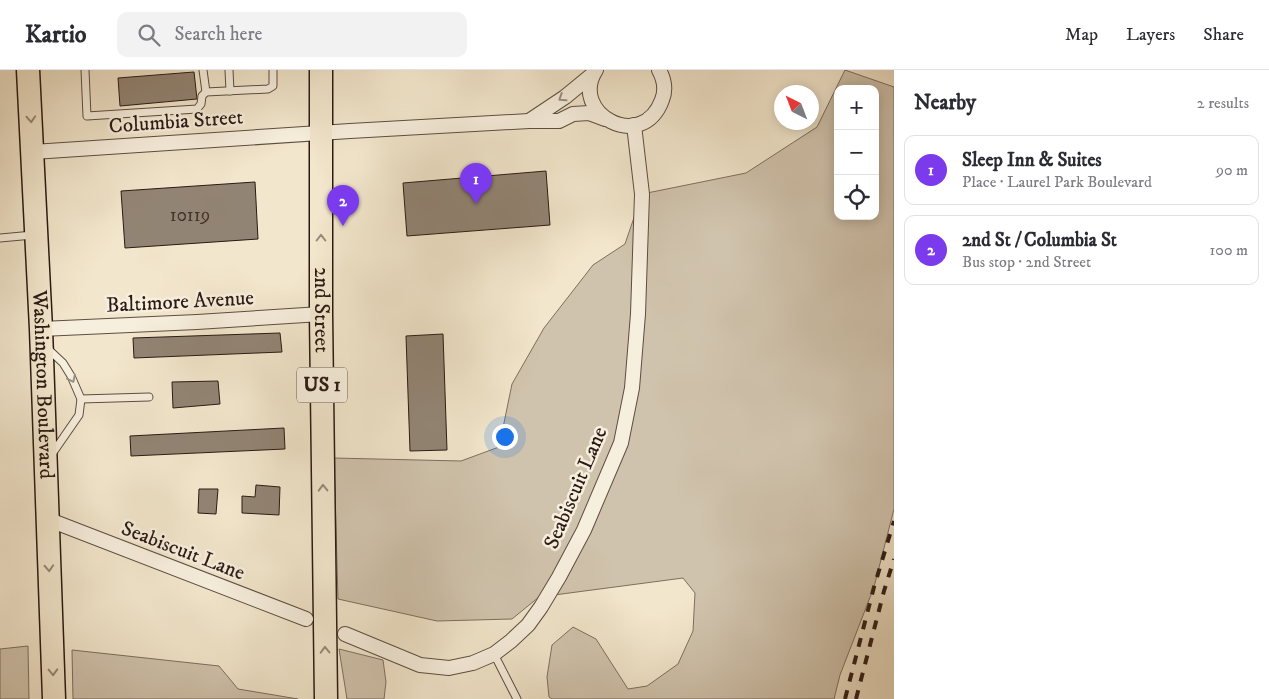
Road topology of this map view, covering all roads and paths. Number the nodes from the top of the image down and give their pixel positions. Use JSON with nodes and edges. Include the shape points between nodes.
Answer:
{"nodes":[{"id":1,"x":28,"y":70,"type":"edge"},
{"id":2,"x":85,"y":70,"type":"edge"},
{"id":3,"x":203,"y":70,"type":"edge"},
{"id":4,"x":229,"y":70,"type":"edge"},
{"id":5,"x":273,"y":70,"type":"edge"},
{"id":6,"x":321,"y":70,"type":"edge"},
{"id":7,"x":660,"y":71,"type":"edge"},
{"id":8,"x":594,"y":72,"type":"edge"},
{"id":9,"x":230,"y":91,"type":"junction"},
{"id":10,"x":206,"y":92,"type":"junction"},
{"id":11,"x":605,"y":119,"type":"junction"},
{"id":12,"x":529,"y":121,"type":"junction"},
{"id":13,"x":634,"y":125,"type":"junction"},
{"id":14,"x":321,"y":133,"type":"junction"},
{"id":15,"x":33,"y":152,"type":"junction"},
{"id":16,"x":36,"y":235,"type":"junction"},
{"id":17,"x":0,"y":238,"type":"edge"},
{"id":18,"x":321,"y":314,"type":"junction"},
{"id":19,"x":41,"y":336,"type":"junction"},
{"id":20,"x":148,"y":397,"type":"dead end"},
{"id":21,"x":81,"y":399,"type":"junction"},
{"id":22,"x":44,"y":464,"type":"junction"},
{"id":23,"x":46,"y":519,"type":"junction"},
{"id":24,"x":306,"y":619,"type":"dead end"},
{"id":25,"x":345,"y":634,"type":"dead end"},
{"id":26,"x":494,"y":654,"type":"junction"},
{"id":27,"x":54,"y":699,"type":"edge"},
{"id":28,"x":326,"y":699,"type":"edge"},
{"id":29,"x":518,"y":699,"type":"edge"}],
"edges":[{"from":1,"to":15,"type":"main road","name":"Washington Boulevard","one_way":true},
{"from":2,"to":10,"type":"lane","via":[[87,116],[196,108]]},
{"from":3,"to":10,"type":"lane"},
{"from":4,"to":9,"type":"lane"},
{"from":5,"to":9,"type":"lane","via":[[273,86],[268,90]]},
{"from":6,"to":14,"type":"main road","name":"2nd Street","number":"US 1"},
{"from":7,"to":13,"type":"street","via":[[664,96],[659,108],[651,117]]},
{"from":8,"to":11,"type":"street","via":[[591,98]]},
{"from":8,"to":12,"type":"street","one_way":true,"via":[[565,97]]},
{"from":9,"to":10,"type":"lane"},
{"from":11,"to":12,"type":"street","name":"Columbia Street","via":[[589,113],[573,114],[559,121]]},
{"from":11,"to":13,"type":"street","name":"Columbia Street","via":[[616,124]]},
{"from":12,"to":14,"type":"street","name":"Columbia Street"},
{"from":13,"to":26,"type":"street","name":"Seabiscuit Lane","via":[[642,194],[638,314],[632,388],[621,442],[584,530],[550,592],[528,625]]},
{"from":14,"to":15,"type":"street","name":"Columbia Street"},
{"from":18,"to":14,"type":"main road","name":"2nd Street","number":"US 1","one_way":true},
{"from":15,"to":16,"type":"main road","name":"Washington Boulevard"},
{"from":16,"to":17,"type":"lane"},
{"from":16,"to":19,"type":"main road","name":"Washington Boulevard"},
{"from":18,"to":19,"type":"street","name":"Baltimore Avenue"},
{"from":28,"to":18,"type":"main road","name":"2nd Street","number":"US 1","one_way":true},
{"from":19,"to":21,"type":"lane","one_way":true,"via":[[72,376]]},
{"from":19,"to":22,"type":"main road","name":"Washington Boulevard"},
{"from":20,"to":21,"type":"lane"},
{"from":21,"to":22,"type":"lane","via":[[79,415]]},
{"from":22,"to":23,"type":"main road","name":"Washington Boulevard"},
{"from":23,"to":24,"type":"street","name":"Seabiscuit Lane"},
{"from":23,"to":27,"type":"main road","name":"Washington Boulevard","one_way":true},
{"from":25,"to":26,"type":"street","name":"Seabiscuit Lane","via":[[420,665],[449,668]]},
{"from":26,"to":29,"type":"lane"}]}
